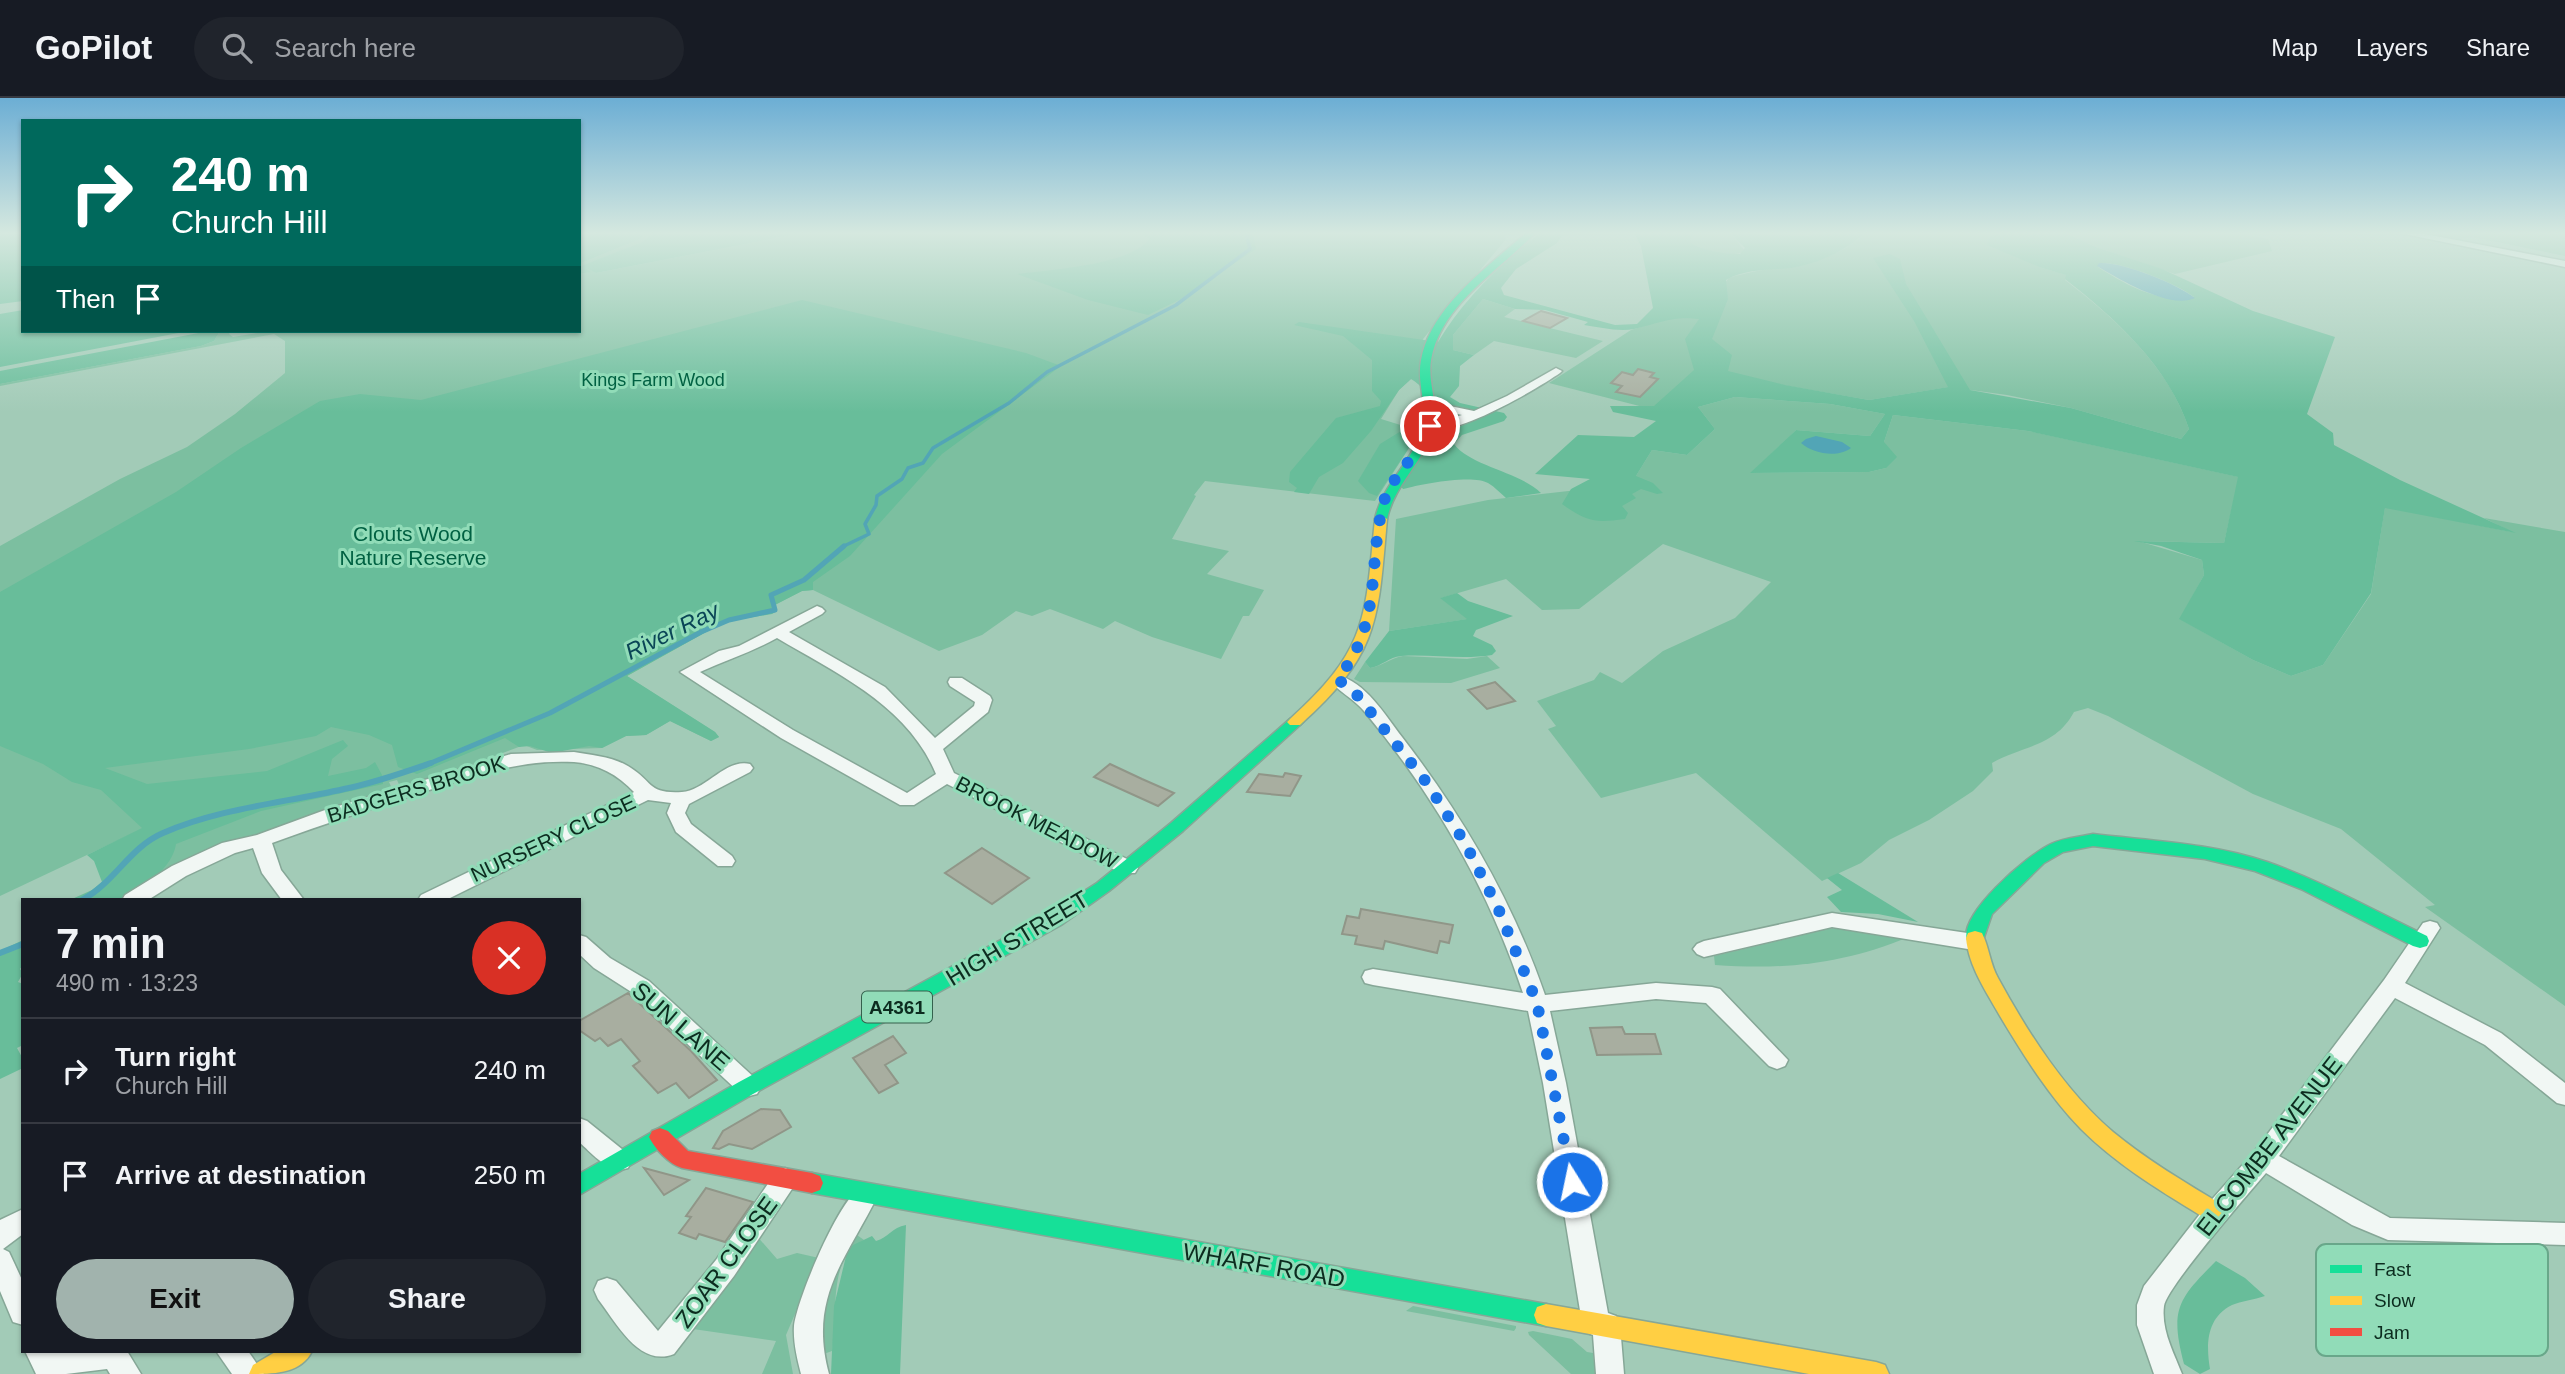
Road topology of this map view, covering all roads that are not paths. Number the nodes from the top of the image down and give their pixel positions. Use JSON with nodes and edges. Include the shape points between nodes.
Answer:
{"nodes":[{"id":1,"x":1469,"y":293,"type":"edge"},
{"id":2,"x":1556,"y":371,"type":"dead end"},
{"id":3,"x":1430,"y":415,"type":"junction"},
{"id":4,"x":1475,"y":415,"type":"junction"},
{"id":5,"x":817,"y":611,"type":"dead end"},
{"id":6,"x":778,"y":632,"type":"junction"},
{"id":7,"x":1339,"y":678,"type":"junction"},
{"id":8,"x":956,"y":681,"type":"dead end"},
{"id":9,"x":934,"y":748,"type":"junction"},
{"id":10,"x":744,"y":768,"type":"dead end"},
{"id":11,"x":946,"y":776,"type":"junction"},
{"id":12,"x":646,"y":794,"type":"junction"},
{"id":13,"x":682,"y":800,"type":"junction"},
{"id":14,"x":262,"y":840,"type":"junction"},
{"id":15,"x":725,"y":861,"type":"dead end"},
{"id":16,"x":1128,"y":868,"type":"junction"},
{"id":17,"x":136,"y":898,"type":"edge"},
{"id":18,"x":292,"y":898,"type":"edge"},
{"id":19,"x":432,"y":898,"type":"edge"},
{"id":20,"x":2425,"y":935,"type":"joint"},
{"id":21,"x":1974,"y":942,"type":"junction"},
{"id":22,"x":581,"y":944,"type":"edge"},
{"id":23,"x":1704,"y":949,"type":"dead end"},
{"id":24,"x":1373,"y":977,"type":"dead end"},
{"id":25,"x":2392,"y":986,"type":"junction"},
{"id":26,"x":1537,"y":1003,"type":"junction"},
{"id":27,"x":1777,"y":1060,"type":"dead end"},
{"id":28,"x":749,"y":1087,"type":"junction"},
{"id":29,"x":2565,"y":1096,"type":"edge"},
{"id":30,"x":581,"y":1130,"type":"edge"},
{"id":31,"x":660,"y":1138,"type":"junction"},
{"id":32,"x":2263,"y":1158,"type":"junction"},
{"id":33,"x":619,"y":1161,"type":"junction"},
{"id":34,"x":785,"y":1179,"type":"junction"},
{"id":35,"x":581,"y":1184,"type":"edge"},
{"id":36,"x":865,"y":1195,"type":"junction"},
{"id":37,"x":2216,"y":1213,"type":"junction"},
{"id":38,"x":21,"y":1221,"type":"edge"},
{"id":39,"x":2565,"y":1234,"type":"edge"},
{"id":40,"x":0,"y":1239,"type":"edge"},
{"id":41,"x":0,"y":1260,"type":"edge"},
{"id":42,"x":607,"y":1290,"type":"dead end"},
{"id":43,"x":21,"y":1308,"type":"edge"},
{"id":44,"x":1601,"y":1324,"type":"junction"},
{"id":45,"x":40,"y":1353,"type":"edge"},
{"id":46,"x":99,"y":1353,"type":"edge"},
{"id":47,"x":99,"y":1353,"type":"edge"},
{"id":48,"x":232,"y":1353,"type":"edge"},
{"id":49,"x":297,"y":1353,"type":"edge"},
{"id":50,"x":127,"y":1374,"type":"edge"},
{"id":51,"x":250,"y":1374,"type":"edge"},
{"id":52,"x":262,"y":1374,"type":"edge"},
{"id":53,"x":815,"y":1374,"type":"edge"},
{"id":54,"x":1610,"y":1374,"type":"edge"},
{"id":55,"x":1876,"y":1374,"type":"edge"},
{"id":56,"x":2168,"y":1374,"type":"edge"}],
"edges":[{"from":1,"to":3,"type":"main road","via":[[1438,331],[1426,355]]},
{"from":2,"to":4,"type":"street"},
{"from":3,"to":4,"type":"street"},
{"from":3,"to":4,"type":"street","via":[[1445,425]]},
{"from":3,"to":7,"type":"main road","number":"A4361","via":[[1418,449],[1383,505],[1369,618],[1361,642]]},
{"from":5,"to":6,"type":"street"},
{"from":6,"to":9,"type":"street","via":[[879,691]]},
{"from":6,"to":11,"type":"street","via":[[688,672],[907,802]]},
{"from":7,"to":16,"type":"main road","name":"HIGH STREET","number":"A4361","via":[[1268,747]]},
{"from":7,"to":26,"type":"street","via":[[1419,771],[1465,843]]},
{"from":8,"to":9,"type":"street","via":[[984,700],[982,708]]},
{"from":9,"to":11,"type":"street"},
{"from":10,"to":13,"type":"street"},
{"from":11,"to":16,"type":"street","name":"BROOK MEADOW"},
{"from":12,"to":13,"type":"street","name":"NURSERY CLOSE"},
{"from":12,"to":14,"type":"street","name":"BADGERS BROOK","via":[[625,772],[597,761],[523,757],[332,814]]},
{"from":12,"to":19,"type":"street","name":"NURSERY CLOSE"},
{"from":13,"to":15,"type":"street","via":[[676,813],[683,828]]},
{"from":14,"to":17,"type":"street","name":"BADGERS BROOK","via":[[213,854]]},
{"from":14,"to":18,"type":"street","via":[[272,873]]},
{"from":16,"to":28,"type":"main road","name":"HIGH STREET","number":"A4361","via":[[995,954]]},
{"from":20,"to":21,"type":"main road","via":[[2235,858],[2088,840],[2048,852],[2023,873],[1982,915]]},
{"from":20,"to":25,"type":"street","name":"ELCOMBE AVENUE"},
{"from":21,"to":23,"type":"street","via":[[1832,920]]},
{"from":21,"to":37,"type":"main road","via":[[1989,980],[2043,1064],[2091,1124]]},
{"from":22,"to":28,"type":"street","name":"SUN LANE","via":[[641,987]]},
{"from":24,"to":26,"type":"street"},
{"from":25,"to":29,"type":"street","via":[[2493,1039]]},
{"from":25,"to":32,"type":"street","name":"ELCOMBE AVENUE"},
{"from":26,"to":27,"type":"street","via":[[1656,991],[1712,995]]},
{"from":26,"to":44,"type":"street"},
{"from":28,"to":31,"type":"main road","name":"HIGH STREET","number":"A4361"},
{"from":30,"to":33,"type":"street"},
{"from":31,"to":33,"type":"main road","name":"HIGH STREET","number":"A4361"},
{"from":31,"to":34,"type":"main road","name":"WHARF ROAD","via":[[684,1160]]},
{"from":32,"to":37,"type":"street","name":"ELCOMBE AVENUE"},
{"from":32,"to":39,"type":"street","via":[[2388,1229]]},
{"from":33,"to":35,"type":"main road","name":"HIGH STREET","number":"A4361"},
{"from":34,"to":36,"type":"main road","name":"WHARF ROAD"},
{"from":34,"to":42,"type":"street","name":"ZOAR CLOSE","via":[[664,1345],[649,1342]]},
{"from":36,"to":44,"type":"main road","name":"WHARF ROAD"},
{"from":36,"to":53,"type":"street","via":[[812,1303],[808,1323]]},
{"from":37,"to":56,"type":"street","name":"ELCOMBE AVENUE","via":[[2148,1307]]},
{"from":38,"to":40,"type":"street"},
{"from":41,"to":43,"type":"street"},
{"from":44,"to":54,"type":"street"},
{"from":44,"to":55,"type":"main road","name":"WHARF ROAD"},
{"from":45,"to":47,"type":"street","via":[[44,1364]]},
{"from":46,"to":50,"type":"street","via":[[115,1357]]},
{"from":48,"to":51,"type":"street"},
{"from":49,"to":52,"type":"main road"}]}
